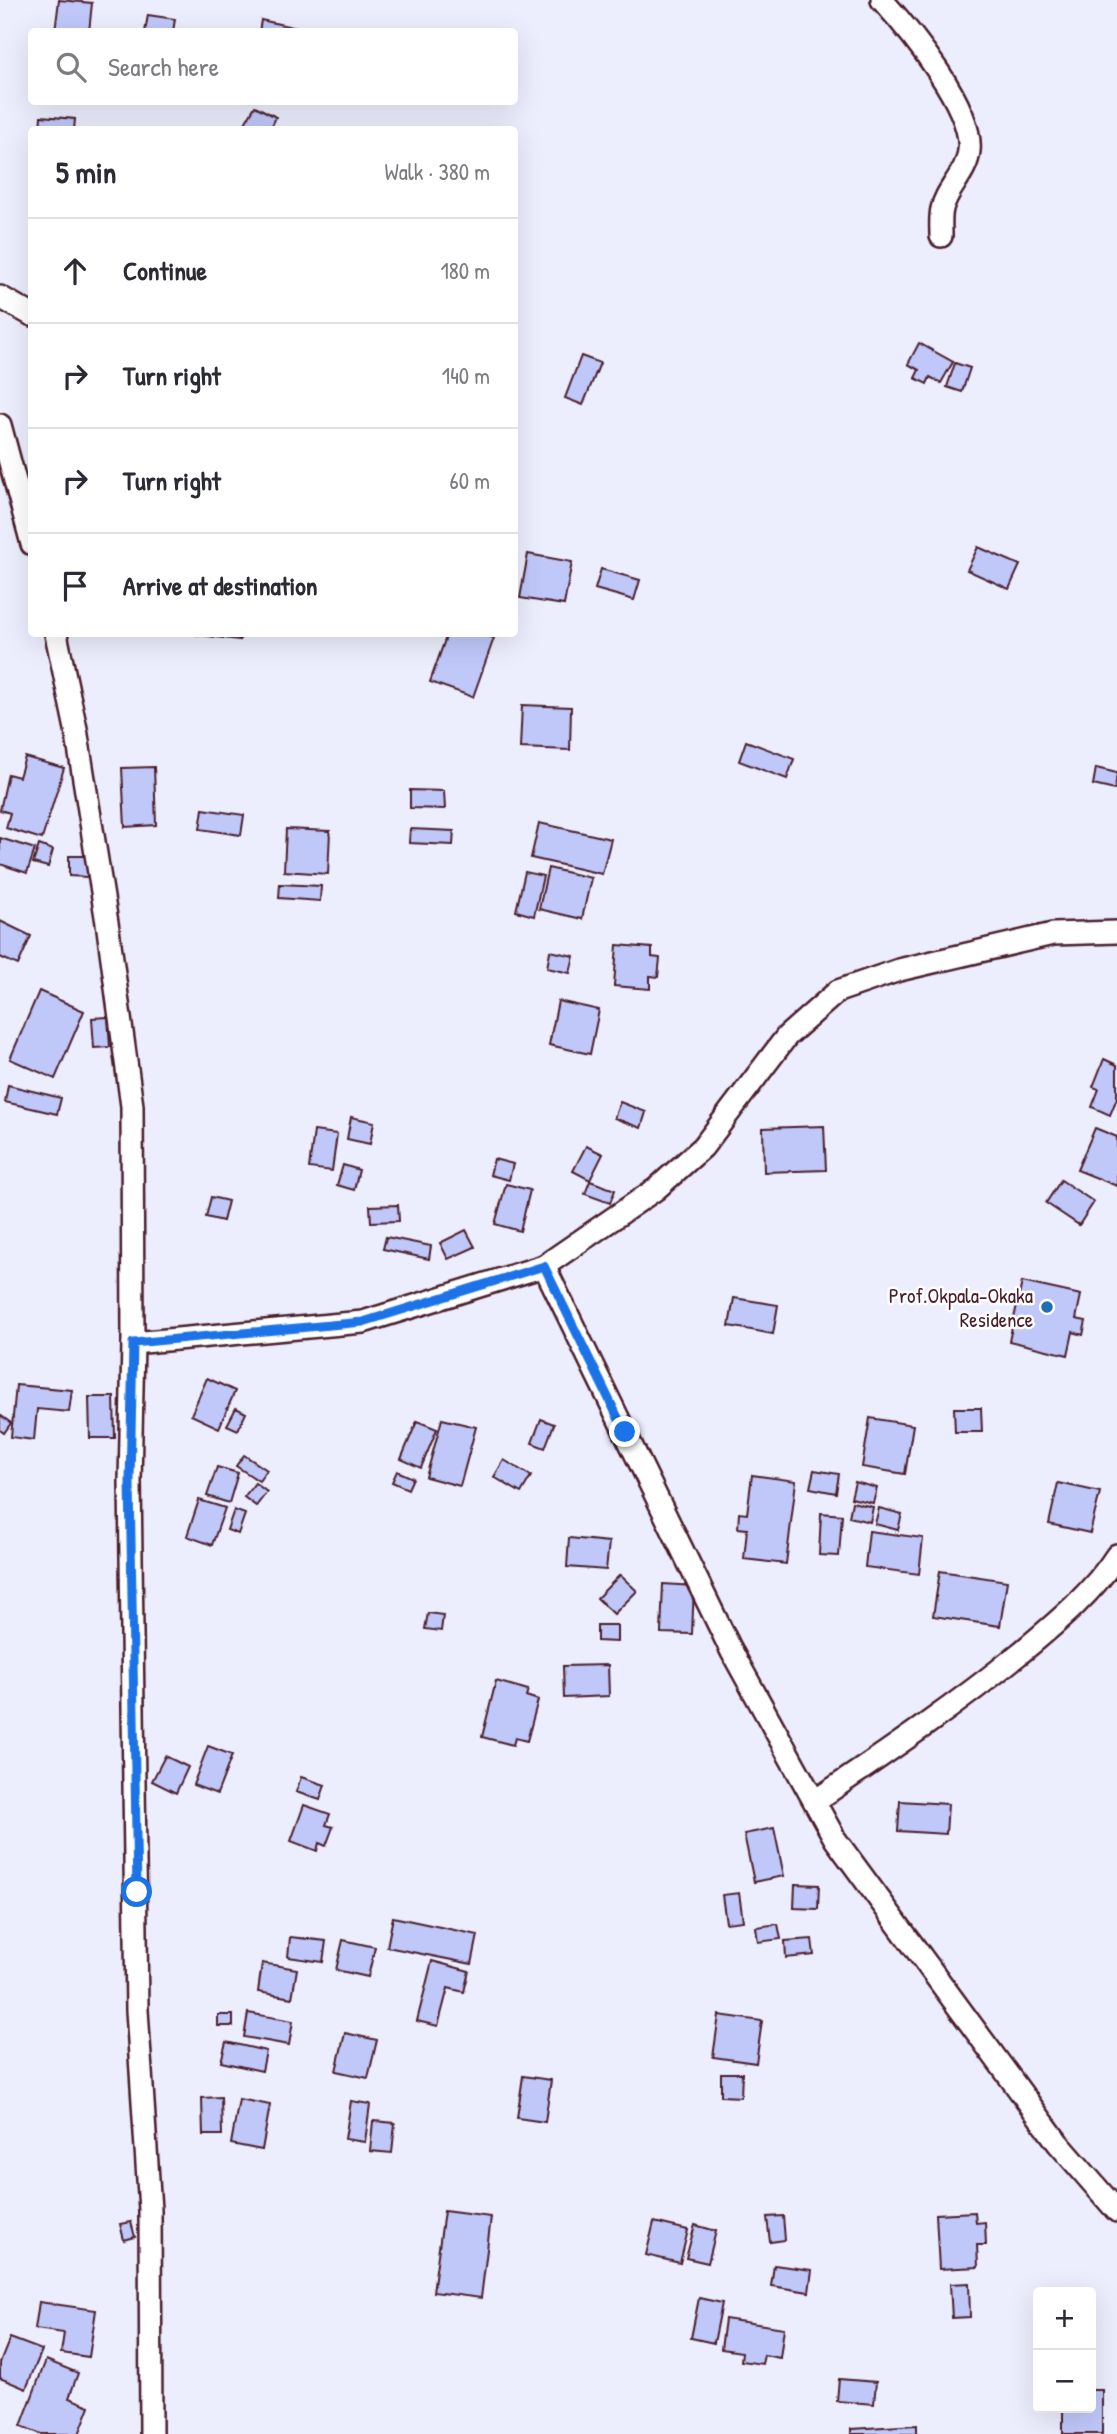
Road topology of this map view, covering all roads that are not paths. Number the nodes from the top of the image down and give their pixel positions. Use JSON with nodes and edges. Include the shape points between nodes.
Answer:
{"nodes":[{"id":1,"x":883,"y":0,"type":"edge"},
{"id":2,"x":941,"y":236,"type":"dead end"},
{"id":3,"x":0,"y":298,"type":"edge"},
{"id":4,"x":28,"y":313,"type":"edge"},
{"id":5,"x":0,"y":425,"type":"edge"},
{"id":6,"x":28,"y":529,"type":"edge"},
{"id":7,"x":56,"y":637,"type":"edge"},
{"id":8,"x":1117,"y":932,"type":"edge"},
{"id":9,"x":544,"y":1266,"type":"junction"},
{"id":10,"x":133,"y":1343,"type":"junction"},
{"id":11,"x":1117,"y":1555,"type":"edge"},
{"id":12,"x":815,"y":1801,"type":"junction"},
{"id":13,"x":1117,"y":2211,"type":"edge"},
{"id":14,"x":151,"y":2434,"type":"edge"}],
"edges":[{"from":1,"to":2,"type":"street","via":[[923,46],[965,120],[970,151],[959,181],[942,207]]},
{"from":3,"to":4,"type":"street"},
{"from":5,"to":6,"type":"street"},
{"from":7,"to":10,"type":"street","via":[[76,729],[132,1106]]},
{"from":8,"to":9,"type":"street","via":[[1053,934],[899,970],[838,991],[787,1036],[703,1147],[656,1189]]},
{"from":9,"to":10,"type":"street","via":[[363,1322]]},
{"from":9,"to":12,"type":"street","via":[[732,1652]]},
{"from":10,"to":14,"type":"street","via":[[130,1481],[137,2010],[150,2210]]},
{"from":11,"to":12,"type":"street","via":[[1058,1622],[977,1688]]},
{"from":12,"to":13,"type":"street","via":[[835,1839],[939,1983],[1058,2143]]}]}
